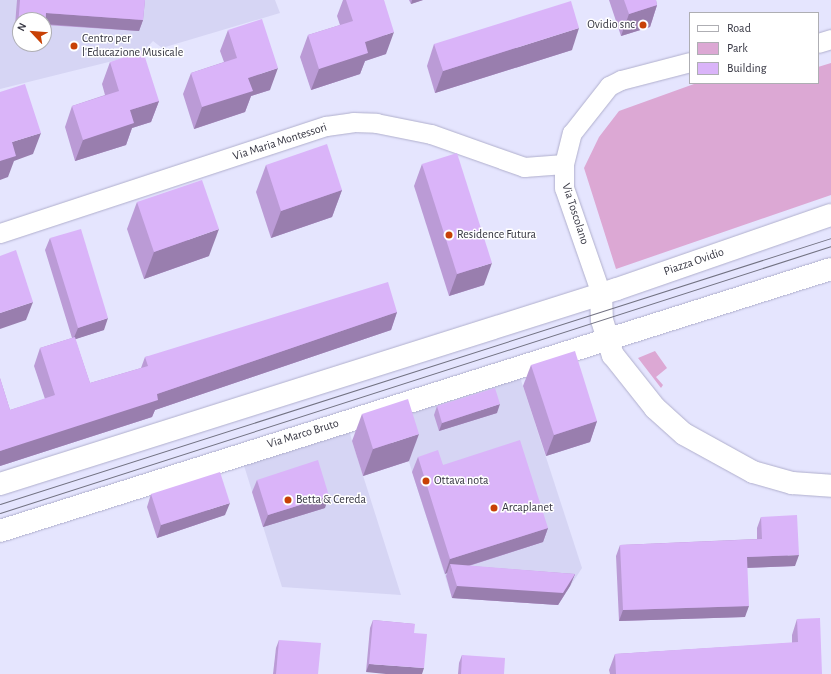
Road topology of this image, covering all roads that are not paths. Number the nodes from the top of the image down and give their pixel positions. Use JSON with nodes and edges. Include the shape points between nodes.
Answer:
{"nodes":[{"id":1,"x":831,"y":39,"type":"edge"},
{"id":2,"x":819,"y":43,"type":"edge"},
{"id":3,"x":689,"y":62,"type":"edge"},
{"id":4,"x":564,"y":164,"type":"junction"},
{"id":5,"x":831,"y":215,"type":"edge"},
{"id":6,"x":0,"y":233,"type":"edge"},
{"id":7,"x":831,"y":269,"type":"edge"},
{"id":8,"x":601,"y":294,"type":"junction"},
{"id":9,"x":608,"y":339,"type":"junction"},
{"id":10,"x":0,"y":484,"type":"edge"},
{"id":11,"x":827,"y":490,"type":"edge"},
{"id":12,"x":0,"y":531,"type":"edge"}],
"edges":[{"from":1,"to":2,"type":"street"},
{"from":3,"to":4,"type":"street","name":"Via Toscolano","via":[[620,80],[609,86],[578,121]]},
{"from":4,"to":6,"type":"street","name":"Via Maria Montessori","via":[[524,168],[431,134],[376,123],[353,122],[326,126]]},
{"from":4,"to":8,"type":"street","name":"Via Toscolano","via":[[564,188]]},
{"from":5,"to":8,"type":"main road","name":"Piazza Ovidio"},
{"from":7,"to":9,"type":"main road"},
{"from":8,"to":9,"type":"main road","via":[[600,312]]},
{"from":8,"to":10,"type":"main road"},
{"from":9,"to":11,"type":"main road","via":[[613,355],[633,383],[684,434],[753,472]]},
{"from":9,"to":12,"type":"main road","name":"Via Marco Bruto"}]}
